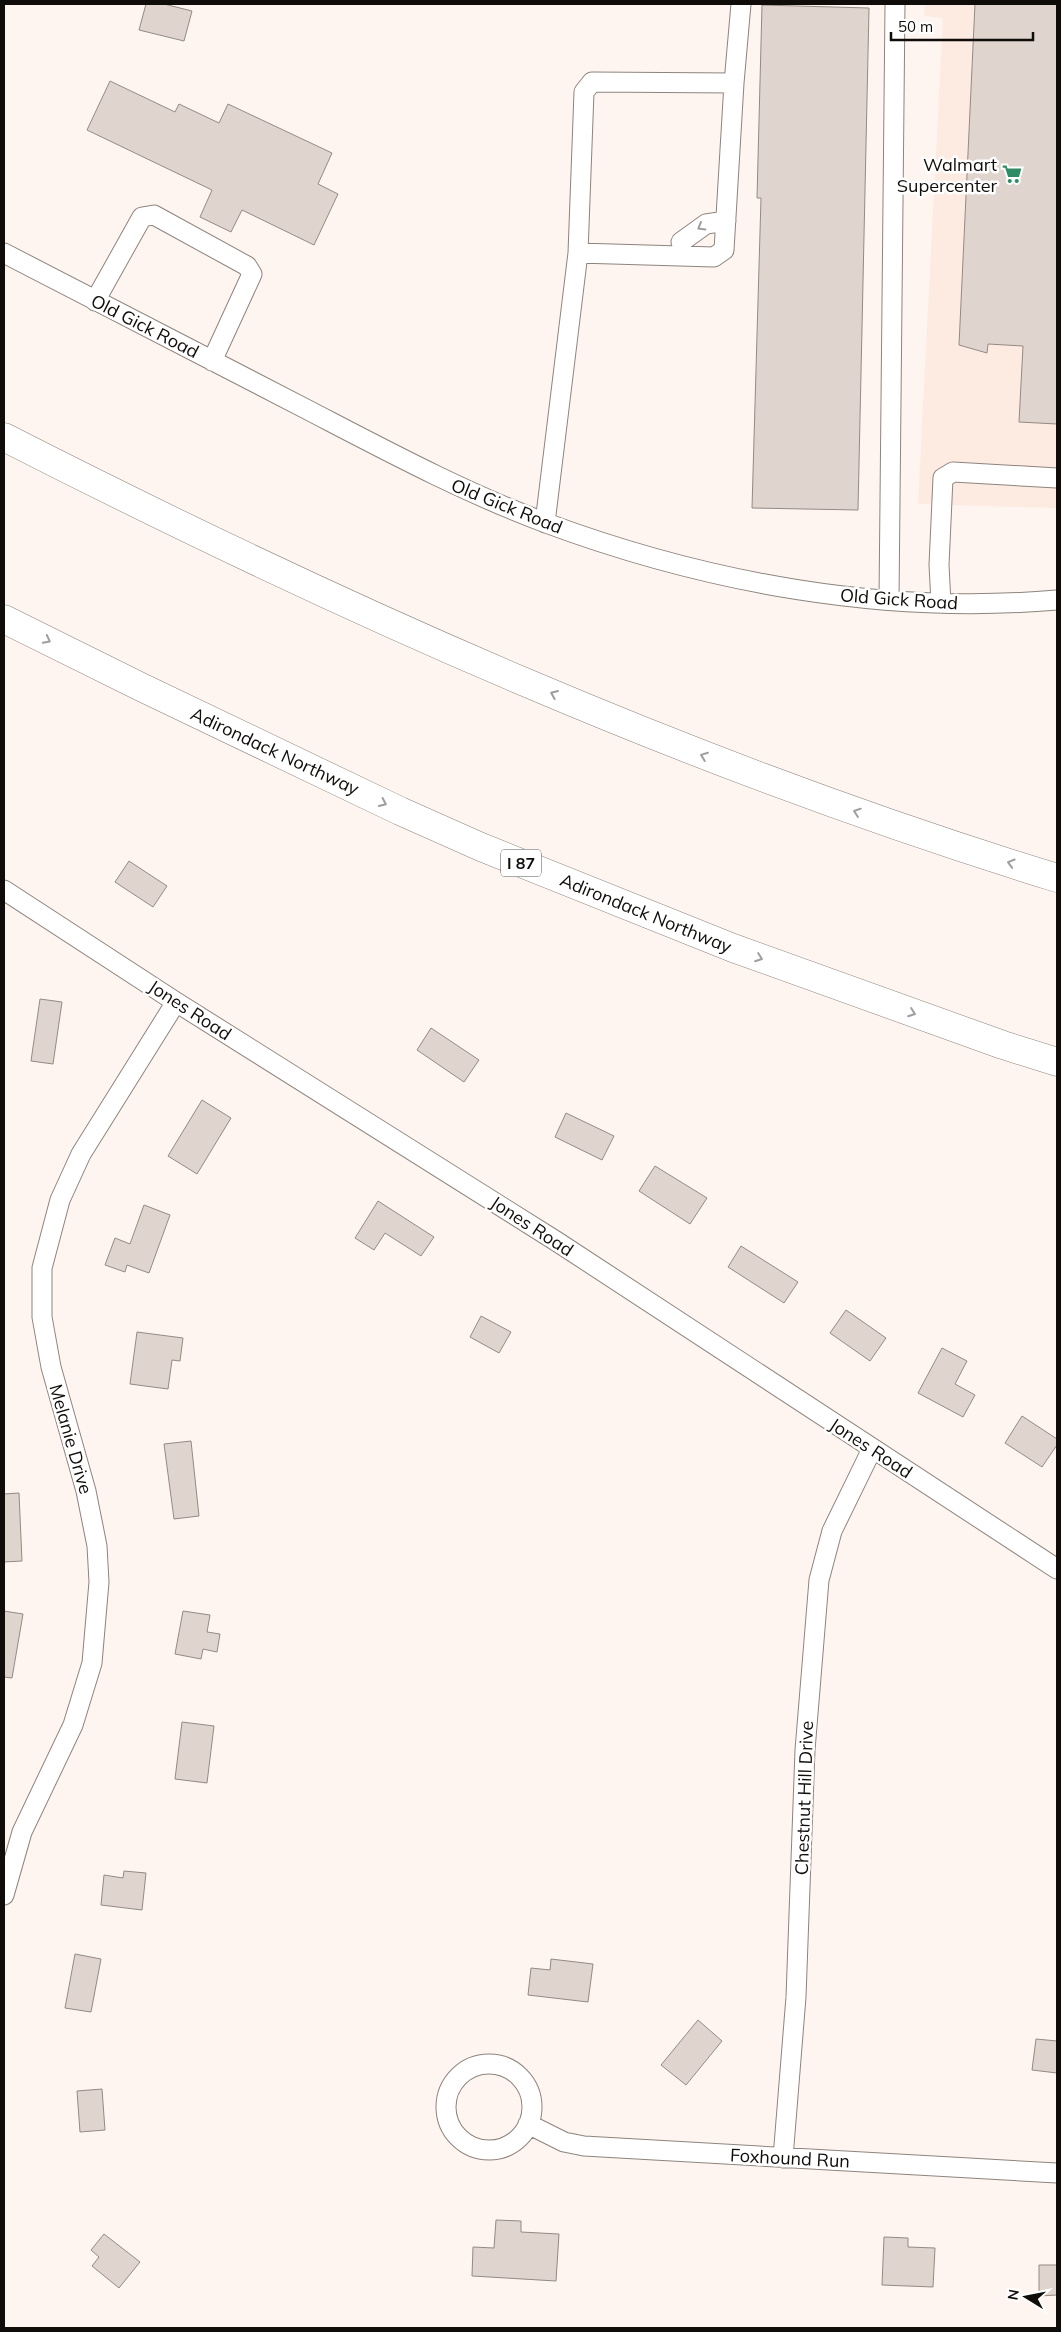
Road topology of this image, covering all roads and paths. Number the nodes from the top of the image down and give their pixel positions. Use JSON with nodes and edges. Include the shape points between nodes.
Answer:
{"nodes":[{"id":1,"x":741,"y":4,"type":"edge"},
{"id":2,"x":895,"y":4,"type":"edge"},
{"id":3,"x":734,"y":83,"type":"junction"},
{"id":4,"x":726,"y":221,"type":"junction"},
{"id":5,"x":681,"y":242,"type":"dead end"},
{"id":6,"x":4,"y":253,"type":"edge"},
{"id":7,"x":578,"y":253,"type":"junction"},
{"id":8,"x":96,"y":301,"type":"junction"},
{"id":9,"x":212,"y":361,"type":"junction"},
{"id":10,"x":4,"y":437,"type":"edge"},
{"id":11,"x":1057,"y":478,"type":"edge"},
{"id":12,"x":545,"y":523,"type":"junction"},
{"id":13,"x":889,"y":600,"type":"junction"},
{"id":14,"x":1057,"y":600,"type":"edge"},
{"id":15,"x":941,"y":603,"type":"junction"},
{"id":16,"x":4,"y":618,"type":"edge"},
{"id":17,"x":1057,"y":878,"type":"edge"},
{"id":18,"x":4,"y":890,"type":"edge"},
{"id":19,"x":176,"y":1002,"type":"junction"},
{"id":20,"x":1057,"y":1062,"type":"edge"},
{"id":21,"x":872,"y":1449,"type":"junction"},
{"id":22,"x":1057,"y":1569,"type":"edge"},
{"id":23,"x":4,"y":1894,"type":"edge"},
{"id":24,"x":528,"y":2124,"type":"junction"},
{"id":25,"x":783,"y":2158,"type":"junction"},
{"id":26,"x":1057,"y":2173,"type":"edge"}],
"edges":[{"from":1,"to":3,"type":"street"},
{"from":2,"to":13,"type":"street"},
{"from":3,"to":4,"type":"street"},
{"from":3,"to":7,"type":"street","via":[[592,82],[584,92]]},
{"from":4,"to":5,"type":"street","one_way":true,"via":[[706,224]]},
{"from":4,"to":7,"type":"street","via":[[724,250],[714,257]]},
{"from":6,"to":8,"type":"street","name":"Old Gick Road"},
{"from":7,"to":12,"type":"street"},
{"from":8,"to":9,"type":"street","name":"Old Gick Road"},
{"from":8,"to":9,"type":"street","via":[[142,217],[154,215],[247,266],[252,274]]},
{"from":9,"to":12,"type":"street","name":"Old Gick Road","via":[[444,480]]},
{"from":17,"to":10,"type":"highway","one_way":true,"via":[[962,849],[774,783],[622,723],[367,613],[133,503]]},
{"from":11,"to":15,"type":"street","via":[[953,472],[943,478],[938,565]]},
{"from":12,"to":13,"type":"street","name":"Old Gick Road","via":[[632,552],[744,580],[816,593]]},
{"from":13,"to":15,"type":"street","name":"Old Gick Road"},
{"from":14,"to":15,"type":"street","name":"Old Gick Road"},
{"from":16,"to":20,"type":"highway","name":"Adirondack Northway","number":"I 87","one_way":true,"via":[[141,687],[481,847],[733,948]]},
{"from":18,"to":19,"type":"street","name":"Jones Road"},
{"from":19,"to":21,"type":"street","name":"Jones Road","via":[[564,1246]]},
{"from":19,"to":23,"type":"street","name":"Melanie Drive","via":[[81,1154],[60,1200],[42,1268],[42,1317],[50,1367],[86,1491],[97,1546],[99,1582],[92,1663],[72,1725],[22,1832]]},
{"from":21,"to":22,"type":"street","name":"Jones Road"},
{"from":21,"to":25,"type":"street","name":"Chestnut Hill Drive","via":[[832,1531],[819,1580],[805,1750],[796,1997]]},
{"from":24,"to":24,"type":"street","via":[[532,2100],[527,2086],[506,2066],[477,2065],[463,2071],[453,2081],[445,2109],[451,2128],[465,2144],[478,2149],[506,2147],[517,2140]]},
{"from":24,"to":25,"type":"street","name":"Foxhound Run","via":[[564,2142],[584,2146]]},
{"from":25,"to":26,"type":"street","name":"Foxhound Run"}]}
